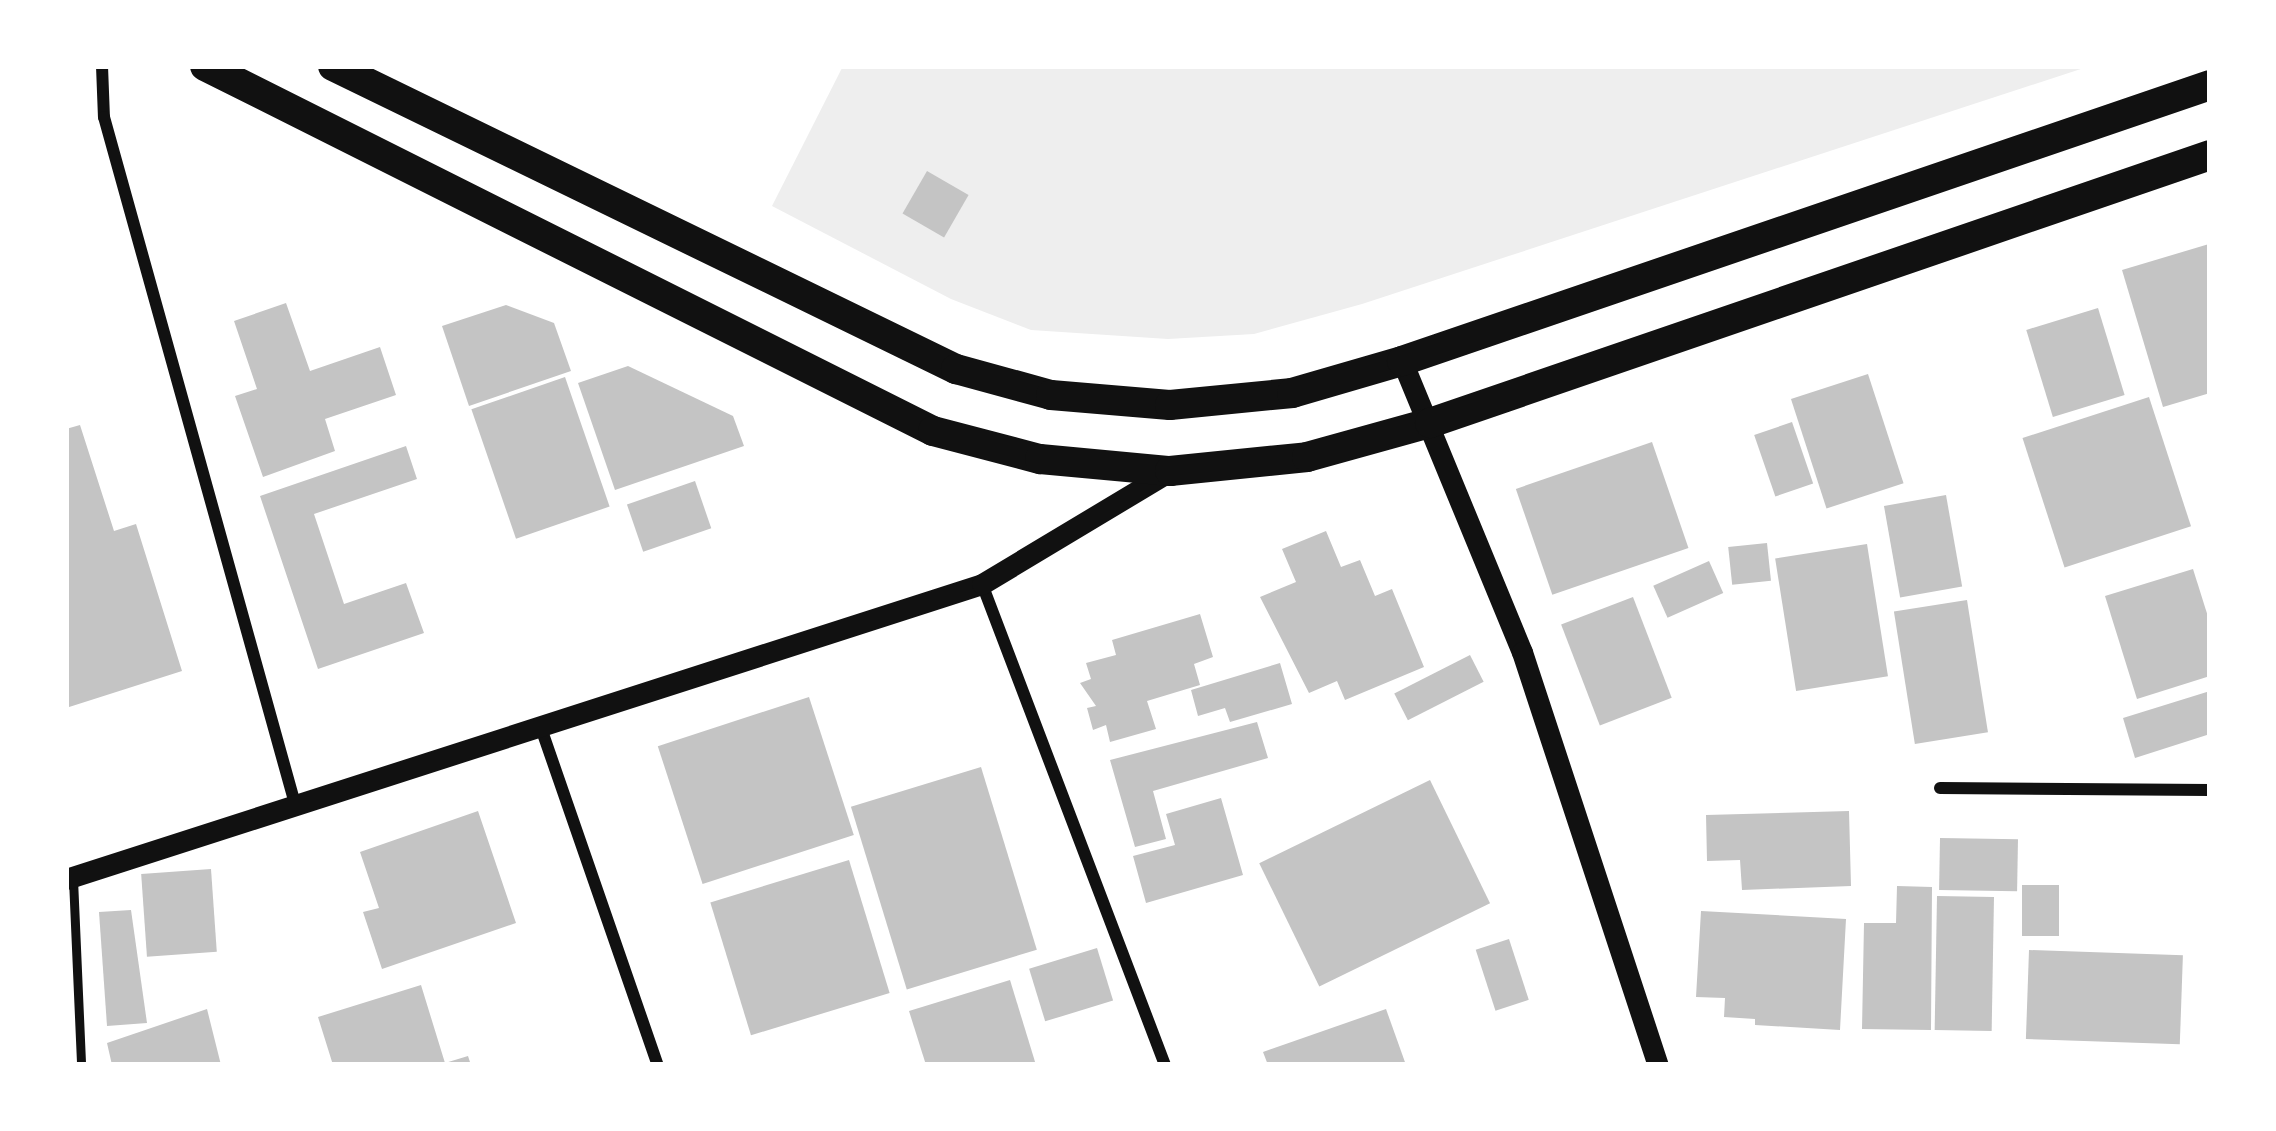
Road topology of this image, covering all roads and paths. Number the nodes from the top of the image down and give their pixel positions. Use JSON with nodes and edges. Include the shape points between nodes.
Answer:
{"nodes":[{"id":1,"x":102,"y":66,"type":"edge"},
{"id":2,"x":205,"y":66,"type":"edge"},
{"id":3,"x":333,"y":66,"type":"edge"},
{"id":4,"x":2210,"y":85,"type":"edge"},
{"id":5,"x":2210,"y":155,"type":"edge"},
{"id":6,"x":1402,"y":361,"type":"junction"},
{"id":7,"x":1430,"y":423,"type":"junction"},
{"id":8,"x":1171,"y":471,"type":"junction"},
{"id":9,"x":982,"y":584,"type":"junction"},
{"id":10,"x":541,"y":728,"type":"junction"},
{"id":11,"x":1940,"y":788,"type":"dead end"},
{"id":12,"x":2210,"y":790,"type":"edge"},
{"id":13,"x":295,"y":805,"type":"junction"},
{"id":14,"x":69,"y":878,"type":"edge"},
{"id":15,"x":81,"y":1065,"type":"edge"},
{"id":16,"x":658,"y":1065,"type":"edge"},
{"id":17,"x":1165,"y":1065,"type":"edge"},
{"id":18,"x":1658,"y":1065,"type":"edge"}],
"edges":[{"from":1,"to":13,"type":"street","via":[[104,117]]},
{"from":2,"to":8,"type":"main road","via":[[933,431],[1040,459]]},
{"from":3,"to":6,"type":"main road","via":[[956,369],[1051,395],[1170,405],[1292,393]]},
{"from":4,"to":6,"type":"main road"},
{"from":5,"to":7,"type":"main road"},
{"from":6,"to":7,"type":"street"},
{"from":7,"to":8,"type":"main road","via":[[1307,457]]},
{"from":7,"to":18,"type":"street","via":[[1522,652]]},
{"from":8,"to":9,"type":"street"},
{"from":9,"to":10,"type":"street"},
{"from":9,"to":17,"type":"street"},
{"from":10,"to":13,"type":"street"},
{"from":10,"to":16,"type":"street"},
{"from":11,"to":12,"type":"street"},
{"from":13,"to":14,"type":"street"},
{"from":14,"to":15,"type":"lane"}]}
